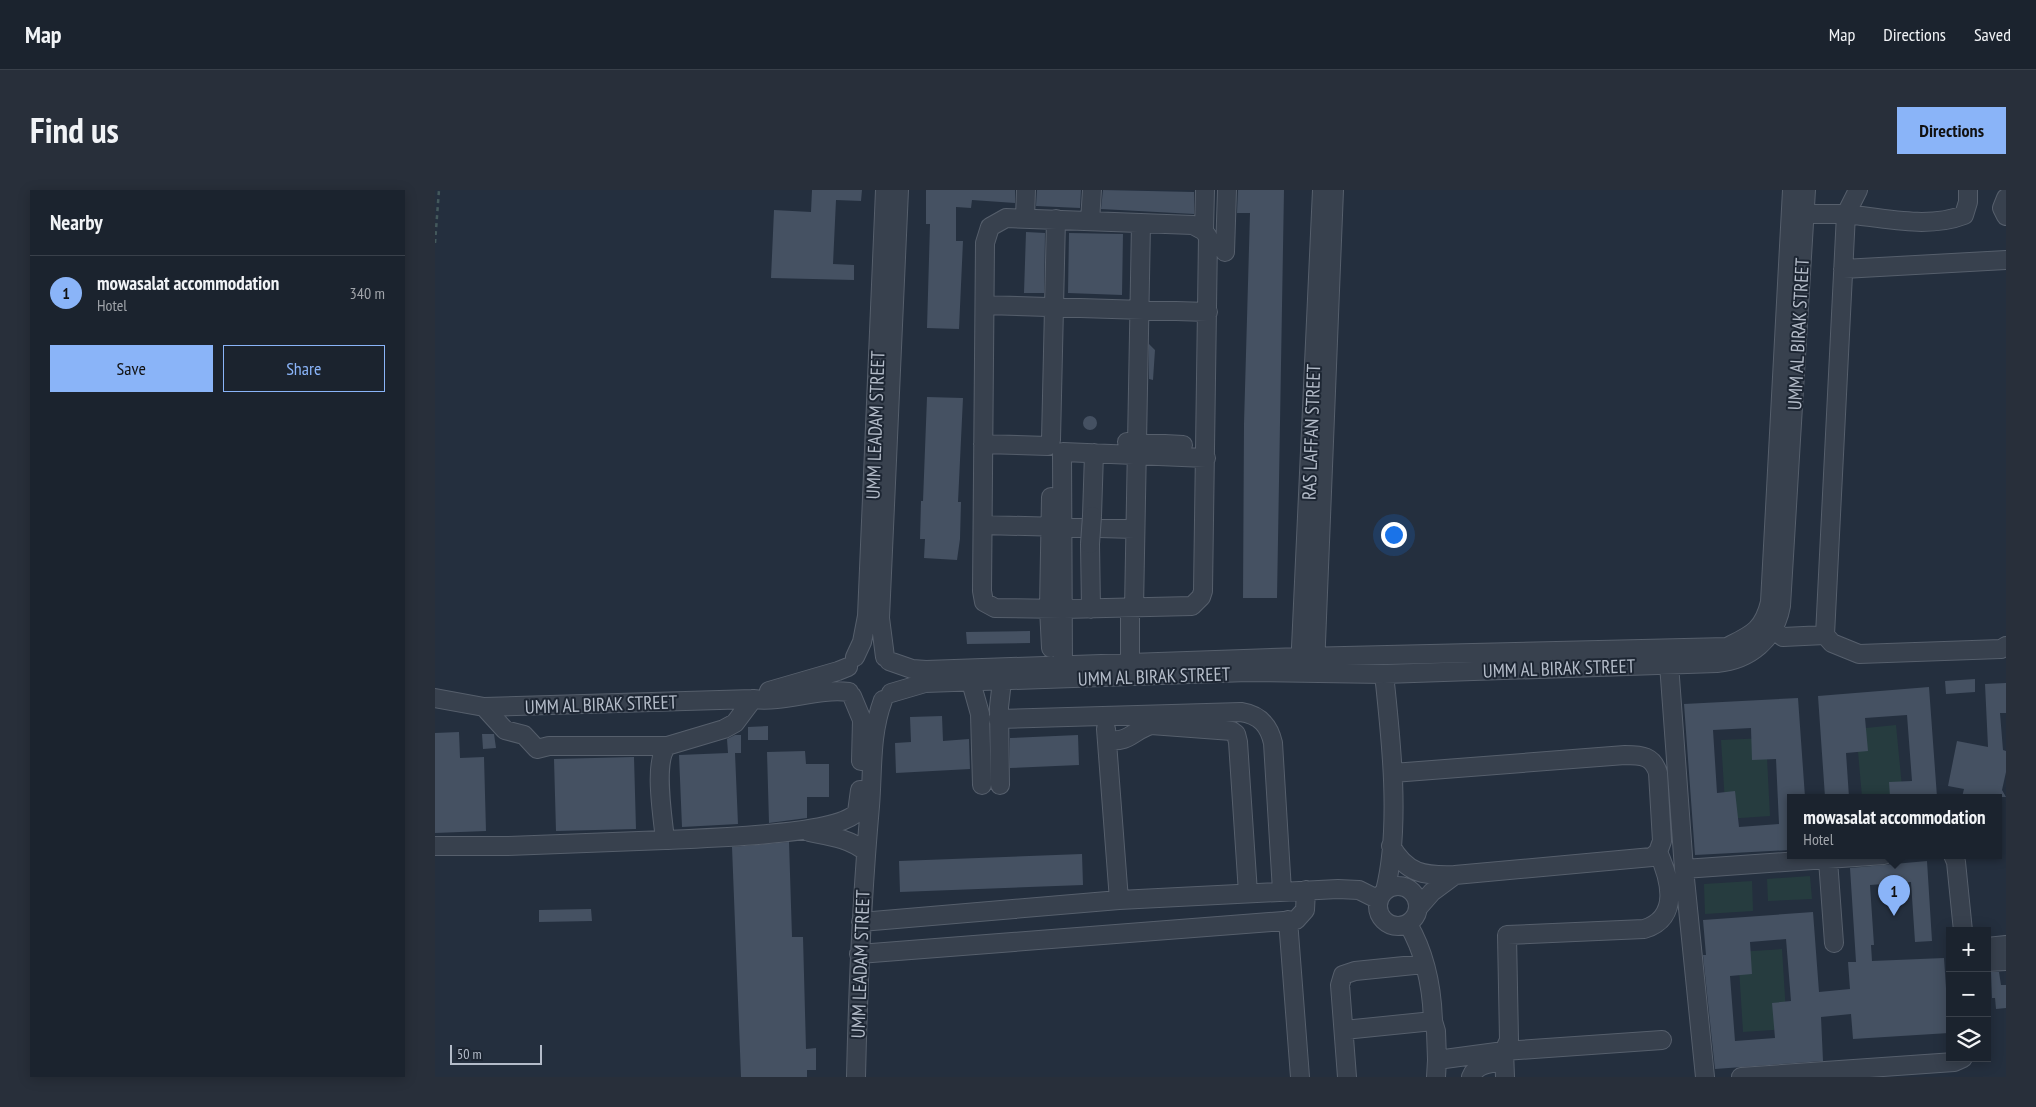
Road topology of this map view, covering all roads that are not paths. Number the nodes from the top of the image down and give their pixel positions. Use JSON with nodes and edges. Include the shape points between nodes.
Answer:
{"nodes":[{"id":1,"x":885,"y":190,"type":"edge"},
{"id":2,"x":899,"y":190,"type":"edge"},
{"id":3,"x":1026,"y":190,"type":"edge"},
{"id":4,"x":1093,"y":190,"type":"edge"},
{"id":5,"x":1205,"y":190,"type":"edge"},
{"id":6,"x":1227,"y":190,"type":"edge"},
{"id":7,"x":1322,"y":190,"type":"edge"},
{"id":8,"x":1334,"y":190,"type":"edge"},
{"id":9,"x":1792,"y":190,"type":"edge"},
{"id":10,"x":1806,"y":190,"type":"edge"},
{"id":11,"x":1859,"y":190,"type":"edge"},
{"id":12,"x":1969,"y":190,"type":"edge"},
{"id":13,"x":2006,"y":198,"type":"edge"},
{"id":14,"x":1805,"y":214,"type":"junction"},
{"id":15,"x":1846,"y":214,"type":"junction"},
{"id":16,"x":2006,"y":216,"type":"edge"},
{"id":17,"x":1025,"y":218,"type":"junction"},
{"id":18,"x":1061,"y":220,"type":"junction"},
{"id":19,"x":1090,"y":221,"type":"junction"},
{"id":20,"x":1137,"y":222,"type":"junction"},
{"id":21,"x":1204,"y":231,"type":"junction"},
{"id":22,"x":1225,"y":252,"type":"dead end"},
{"id":23,"x":2006,"y":260,"type":"edge"},
{"id":24,"x":1843,"y":269,"type":"junction"},
{"id":25,"x":985,"y":304,"type":"junction"},
{"id":26,"x":1059,"y":307,"type":"junction"},
{"id":27,"x":1135,"y":311,"type":"junction"},
{"id":28,"x":1208,"y":312,"type":"junction"},
{"id":29,"x":881,"y":436,"type":"junction"},
{"id":30,"x":983,"y":444,"type":"junction"},
{"id":31,"x":1058,"y":447,"type":"junction"},
{"id":32,"x":1131,"y":448,"type":"junction"},
{"id":33,"x":1206,"y":452,"type":"junction"},
{"id":34,"x":1093,"y":453,"type":"junction"},
{"id":35,"x":983,"y":525,"type":"junction"},
{"id":36,"x":1056,"y":528,"type":"junction"},
{"id":37,"x":1130,"y":529,"type":"junction"},
{"id":38,"x":1129,"y":608,"type":"junction"},
{"id":39,"x":1056,"y":609,"type":"junction"},
{"id":40,"x":1091,"y":609,"type":"junction"},
{"id":41,"x":1773,"y":630,"type":"junction"},
{"id":42,"x":1825,"y":635,"type":"junction"},
{"id":43,"x":2006,"y":646,"type":"edge"},
{"id":44,"x":887,"y":659,"type":"junction"},
{"id":45,"x":851,"y":662,"type":"junction"},
{"id":46,"x":1130,"y":663,"type":"junction"},
{"id":47,"x":1669,"y":664,"type":"junction"},
{"id":48,"x":1057,"y":666,"type":"junction"},
{"id":49,"x":1248,"y":666,"type":"junction"},
{"id":50,"x":1308,"y":666,"type":"junction"},
{"id":51,"x":1384,"y":674,"type":"junction"},
{"id":52,"x":1002,"y":681,"type":"junction"},
{"id":53,"x":971,"y":682,"type":"junction"},
{"id":54,"x":850,"y":694,"type":"junction"},
{"id":55,"x":887,"y":696,"type":"junction"},
{"id":56,"x":753,"y":699,"type":"junction"},
{"id":57,"x":440,"y":702,"type":"edge"},
{"id":58,"x":484,"y":707,"type":"junction"},
{"id":59,"x":1105,"y":716,"type":"junction"},
{"id":60,"x":998,"y":719,"type":"junction"},
{"id":61,"x":1107,"y":740,"type":"junction"},
{"id":62,"x":667,"y":746,"type":"junction"},
{"id":63,"x":1393,"y":773,"type":"junction"},
{"id":64,"x":803,"y":831,"type":"junction"},
{"id":65,"x":665,"y":840,"type":"junction"},
{"id":66,"x":435,"y":846,"type":"edge"},
{"id":67,"x":1391,"y":846,"type":"junction"},
{"id":68,"x":865,"y":852,"type":"junction"},
{"id":69,"x":1658,"y":852,"type":"junction"},
{"id":70,"x":1840,"y":859,"type":"edge"},
{"id":71,"x":1955,"y":859,"type":"edge"},
{"id":72,"x":1829,"y":860,"type":"junction"},
{"id":73,"x":1684,"y":869,"type":"junction"},
{"id":74,"x":1455,"y":875,"type":"junction"},
{"id":75,"x":1408,"y":889,"type":"junction"},
{"id":76,"x":1306,"y":890,"type":"junction"},
{"id":77,"x":1282,"y":892,"type":"junction"},
{"id":78,"x":1248,"y":893,"type":"junction"},
{"id":79,"x":1382,"y":895,"type":"junction"},
{"id":80,"x":1119,"y":900,"type":"junction"},
{"id":81,"x":1418,"y":908,"type":"junction"},
{"id":82,"x":1288,"y":920,"type":"junction"},
{"id":83,"x":861,"y":922,"type":"junction"},
{"id":84,"x":1408,"y":924,"type":"junction"},
{"id":85,"x":1963,"y":927,"type":"edge"},
{"id":86,"x":1834,"y":943,"type":"dead end"},
{"id":87,"x":2006,"y":946,"type":"edge"},
{"id":88,"x":1991,"y":947,"type":"edge"},
{"id":89,"x":859,"y":954,"type":"junction"},
{"id":90,"x":2006,"y":960,"type":"edge"},
{"id":91,"x":1991,"y":962,"type":"edge"},
{"id":92,"x":1423,"y":964,"type":"junction"},
{"id":93,"x":1433,"y":1021,"type":"junction"},
{"id":94,"x":1344,"y":1030,"type":"junction"},
{"id":95,"x":1663,"y":1045,"type":"dead end"},
{"id":96,"x":1954,"y":1062,"type":"edge"},
{"id":97,"x":1504,"y":1063,"type":"edge"},
{"id":98,"x":1436,"y":1069,"type":"edge"},
{"id":99,"x":856,"y":1077,"type":"edge"},
{"id":100,"x":1300,"y":1077,"type":"edge"},
{"id":101,"x":1347,"y":1077,"type":"edge"},
{"id":102,"x":1471,"y":1077,"type":"edge"},
{"id":103,"x":1705,"y":1077,"type":"edge"},
{"id":104,"x":1741,"y":1077,"type":"edge"}],
"edges":[{"from":1,"to":29,"type":"street","name":"UMM LEADAM STREET"},
{"from":2,"to":29,"type":"street","name":"UMM LEADAM STREET"},
{"from":3,"to":17,"type":"street"},
{"from":4,"to":19,"type":"street"},
{"from":5,"to":21,"type":"street"},
{"from":6,"to":22,"type":"street"},
{"from":7,"to":50,"type":"street","name":"RAS LAFFAN STREET"},
{"from":8,"to":50,"type":"street","name":"RAS LAFFAN STREET"},
{"from":9,"to":50,"type":"street","name":"UMM AL BIRAK STREET","via":[[1770,602],[1767,614],[1755,632],[1727,647]]},
{"from":10,"to":14,"type":"street","name":"UMM AL BIRAK STREET"},
{"from":11,"to":15,"type":"street"},
{"from":12,"to":15,"type":"street","via":[[1964,215],[1948,221]]},
{"from":13,"to":16,"type":"street","via":[[2002,208]]},
{"from":14,"to":15,"type":"street"},
{"from":14,"to":41,"type":"street","name":"UMM AL BIRAK STREET","via":[[1782,594],[1780,614]]},
{"from":15,"to":24,"type":"street"},
{"from":17,"to":18,"type":"street"},
{"from":17,"to":25,"type":"street","via":[[997,221],[986,234]]},
{"from":18,"to":19,"type":"street"},
{"from":18,"to":26,"type":"street"},
{"from":19,"to":20,"type":"street"},
{"from":20,"to":21,"type":"street","via":[[1193,224]]},
{"from":20,"to":27,"type":"street"},
{"from":21,"to":28,"type":"street","via":[[1209,244]]},
{"from":23,"to":24,"type":"street"},
{"from":24,"to":42,"type":"street"},
{"from":25,"to":26,"type":"street"},
{"from":25,"to":30,"type":"street"},
{"from":26,"to":27,"type":"street"},
{"from":26,"to":31,"type":"street"},
{"from":27,"to":28,"type":"street"},
{"from":27,"to":32,"type":"street"},
{"from":28,"to":33,"type":"street"},
{"from":29,"to":44,"type":"street","name":"UMM LEADAM STREET","via":[[880,618]]},
{"from":29,"to":45,"type":"street","name":"UMM LEADAM STREET","via":[[867,616],[862,642]]},
{"from":30,"to":31,"type":"street"},
{"from":30,"to":35,"type":"street"},
{"from":31,"to":32,"type":"street"},
{"from":31,"to":34,"type":"street"},
{"from":31,"to":36,"type":"street"},
{"from":32,"to":33,"type":"street"},
{"from":32,"to":34,"type":"street"},
{"from":32,"to":37,"type":"street"},
{"from":33,"to":38,"type":"street","via":[[1201,598],[1186,608]]},
{"from":34,"to":40,"type":"street","bridge":true},
{"from":35,"to":36,"type":"street"},
{"from":35,"to":39,"type":"street","via":[[984,602],[995,608]]},
{"from":36,"to":37,"type":"street"},
{"from":36,"to":39,"type":"street"},
{"from":37,"to":38,"type":"street"},
{"from":38,"to":40,"type":"street"},
{"from":38,"to":46,"type":"street"},
{"from":39,"to":40,"type":"street"},
{"from":39,"to":48,"type":"street"},
{"from":41,"to":42,"type":"street","via":[[1783,636]]},
{"from":41,"to":47,"type":"street","name":"UMM AL BIRAK STREET","via":[[1760,647],[1735,661]]},
{"from":42,"to":43,"type":"street","via":[[1832,643],[1859,654],[2001,649]]},
{"from":44,"to":45,"type":"street","via":[[870,653]]},
{"from":44,"to":48,"type":"street","name":"UMM AL BIRAK STREET","via":[[912,669],[926,670]]},
{"from":44,"to":55,"type":"street","via":[[895,671],[895,682]]},
{"from":45,"to":54,"type":"street","via":[[845,682]]},
{"from":45,"to":56,"type":"street","name":"UMM AL BIRAK STREET","via":[[838,672],[771,690]]},
{"from":46,"to":48,"type":"street","name":"UMM AL BIRAK STREET"},
{"from":46,"to":49,"type":"street","name":"UMM AL BIRAK STREET"},
{"from":47,"to":51,"type":"street","name":"UMM AL BIRAK STREET"},
{"from":47,"to":73,"type":"street"},
{"from":49,"to":50,"type":"street","name":"UMM AL BIRAK STREET"},
{"from":49,"to":52,"type":"street","name":"UMM AL BIRAK STREET"},
{"from":50,"to":51,"type":"street","name":"UMM AL BIRAK STREET"},
{"from":51,"to":63,"type":"street"},
{"from":52,"to":53,"type":"street","name":"UMM AL BIRAK STREET"},
{"from":52,"to":60,"type":"street"},
{"from":53,"to":55,"type":"street","name":"UMM AL BIRAK STREET","via":[[925,683]]},
{"from":53,"to":60,"type":"street","via":[[980,714],[991,785]]},
{"from":54,"to":55,"type":"street","via":[[863,703],[877,703]]},
{"from":54,"to":56,"type":"street","name":"UMM AL BIRAK STREET","via":[[829,690],[769,701]]},
{"from":54,"to":64,"type":"street","via":[[862,720],[859,808],[850,819]]},
{"from":55,"to":68,"type":"street","name":"UMM LEADAM STREET","via":[[876,723]]},
{"from":56,"to":58,"type":"street","name":"UMM AL BIRAK STREET"},
{"from":56,"to":62,"type":"street","via":[[735,723]]},
{"from":57,"to":58,"type":"street","name":"UMM AL BIRAK STREET"},
{"from":58,"to":62,"type":"street","via":[[505,730],[524,736],[537,749],[549,746]]},
{"from":59,"to":60,"type":"street"},
{"from":59,"to":61,"type":"street"},
{"from":59,"to":77,"type":"street","via":[[1241,712],[1261,719],[1271,733],[1273,743]]},
{"from":61,"to":78,"type":"street","via":[[1123,741],[1151,725],[1232,731],[1236,734]]},
{"from":61,"to":80,"type":"street"},
{"from":62,"to":65,"type":"street","via":[[663,750],[661,764]]},
{"from":63,"to":67,"type":"street"},
{"from":63,"to":69,"type":"street","via":[[1641,755],[1650,759],[1658,773],[1662,841]]},
{"from":64,"to":65,"type":"street"},
{"from":64,"to":68,"type":"street","via":[[845,840]]},
{"from":65,"to":66,"type":"street"},
{"from":67,"to":74,"type":"street","via":[[1405,865],[1434,876]]},
{"from":67,"to":75,"type":"street"},
{"from":67,"to":79,"type":"street"},
{"from":68,"to":83,"type":"street","name":"UMM LEADAM STREET"},
{"from":69,"to":74,"type":"street","via":[[1645,859]]},
{"from":69,"to":97,"type":"street","via":[[1667,873],[1670,900],[1663,918],[1655,926],[1507,935],[1509,1040]]},
{"from":70,"to":72,"type":"street"},
{"from":71,"to":85,"type":"street"},
{"from":72,"to":73,"type":"street"},
{"from":72,"to":86,"type":"street"},
{"from":73,"to":103,"type":"street"},
{"from":74,"to":81,"type":"street","via":[[1432,892]]},
{"from":75,"to":79,"type":"street","via":[[1395,886]]},
{"from":75,"to":81,"type":"street","via":[[1417,899]]},
{"from":76,"to":77,"type":"street"},
{"from":76,"to":79,"type":"street","via":[[1359,890]]},
{"from":76,"to":82,"type":"street","via":[[1303,913],[1296,920]]},
{"from":77,"to":78,"type":"street"},
{"from":78,"to":80,"type":"street"},
{"from":79,"to":84,"type":"street","via":[[1378,912],[1383,920],[1396,927]]},
{"from":80,"to":83,"type":"street"},
{"from":81,"to":84,"type":"street"},
{"from":82,"to":89,"type":"street"},
{"from":82,"to":100,"type":"street"},
{"from":83,"to":89,"type":"street","name":"UMM LEADAM STREET"},
{"from":84,"to":92,"type":"street","via":[[1419,943]]},
{"from":87,"to":88,"type":"street"},
{"from":89,"to":99,"type":"street","name":"UMM LEADAM STREET"},
{"from":90,"to":91,"type":"street"},
{"from":92,"to":93,"type":"street","via":[[1430,987]]},
{"from":92,"to":94,"type":"street","via":[[1343,975],[1340,985]]},
{"from":93,"to":94,"type":"street"},
{"from":93,"to":98,"type":"street"},
{"from":94,"to":101,"type":"street"},
{"from":95,"to":97,"type":"street"},
{"from":96,"to":104,"type":"street"},
{"from":97,"to":98,"type":"street"},
{"from":97,"to":102,"type":"street","via":[[1486,1064]]}]}
